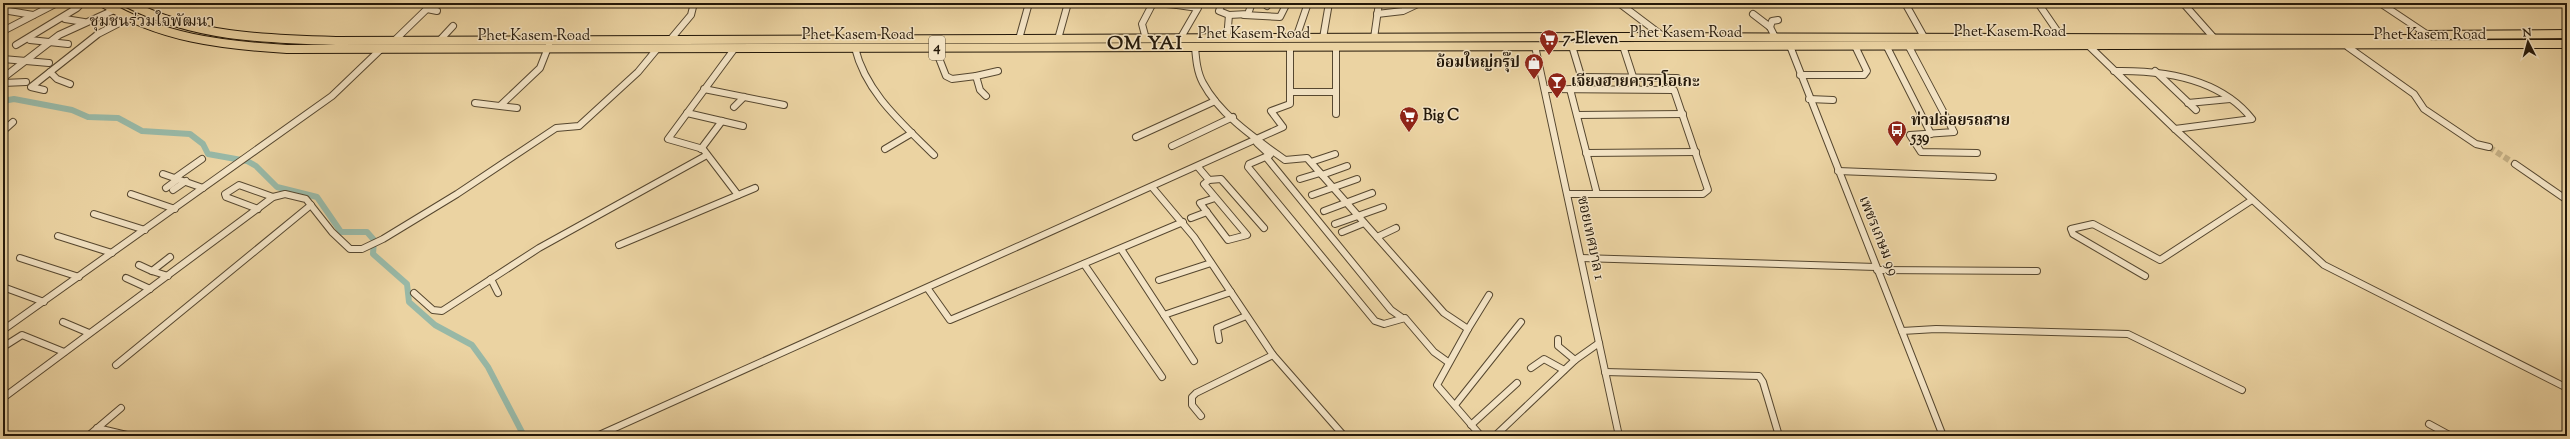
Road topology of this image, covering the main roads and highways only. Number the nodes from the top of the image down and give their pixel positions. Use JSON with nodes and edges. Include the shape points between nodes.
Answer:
{"nodes":[{"id":1,"x":103,"y":3,"type":"edge"},
{"id":2,"x":127,"y":3,"type":"edge"},
{"id":3,"x":2567,"y":34,"type":"edge"},
{"id":4,"x":1792,"y":37,"type":"junction"},
{"id":5,"x":1804,"y":37,"type":"junction"},
{"id":6,"x":2304,"y":38,"type":"junction"},
{"id":7,"x":2567,"y":39,"type":"edge"},
{"id":8,"x":451,"y":40,"type":"junction"},
{"id":9,"x":577,"y":40,"type":"junction"},
{"id":10,"x":2292,"y":44,"type":"junction"},
{"id":11,"x":2567,"y":44,"type":"edge"},
{"id":12,"x":1790,"y":46,"type":"junction"},
{"id":13,"x":1808,"y":46,"type":"junction"},
{"id":14,"x":2567,"y":48,"type":"edge"},
{"id":15,"x":533,"y":49,"type":"junction"},
{"id":16,"x":647,"y":49,"type":"junction"}],
"edges":[{"from":1,"to":15,"type":"main road","name":"Phet Kasem Road","number":"4","via":[[129,18],[177,35],[234,45],[287,49]]},
{"from":2,"to":8,"type":"main road","name":"Phet Kasem Road","number":"4","via":[[175,24],[230,34],[298,40]]},
{"from":3,"to":6,"type":"main road","name":"Phet Kasem Road"},
{"from":4,"to":5,"type":"main road","name":"Phet Kasem Road"},
{"from":4,"to":9,"type":"main road","name":"Phet Kasem Road","number":"4"},
{"from":4,"to":12,"type":"main road"},
{"from":5,"to":6,"type":"main road","name":"Phet Kasem Road"},
{"from":5,"to":13,"type":"main road","via":[[1800,42]]},
{"from":6,"to":7,"type":"main road","name":"Phet Kasem Road"},
{"from":8,"to":9,"type":"main road","name":"Phet Kasem Road","number":"4"},
{"from":8,"to":15,"type":"main road","via":[[543,44],[540,48]]},
{"from":9,"to":16,"type":"main road","via":[[563,44]]},
{"from":10,"to":11,"type":"main road","name":"Phet Kasem Road"},
{"from":10,"to":13,"type":"main road","name":"Phet Kasem Road"},
{"from":10,"to":14,"type":"main road","name":"Phet Kasem Road","via":[[2348,47]]},
{"from":12,"to":13,"type":"main road","name":"Phet Kasem Road"},
{"from":12,"to":16,"type":"main road","name":"Phet Kasem Road","number":"4"},
{"from":15,"to":16,"type":"main road","name":"Phet Kasem Road","number":"4"}]}
